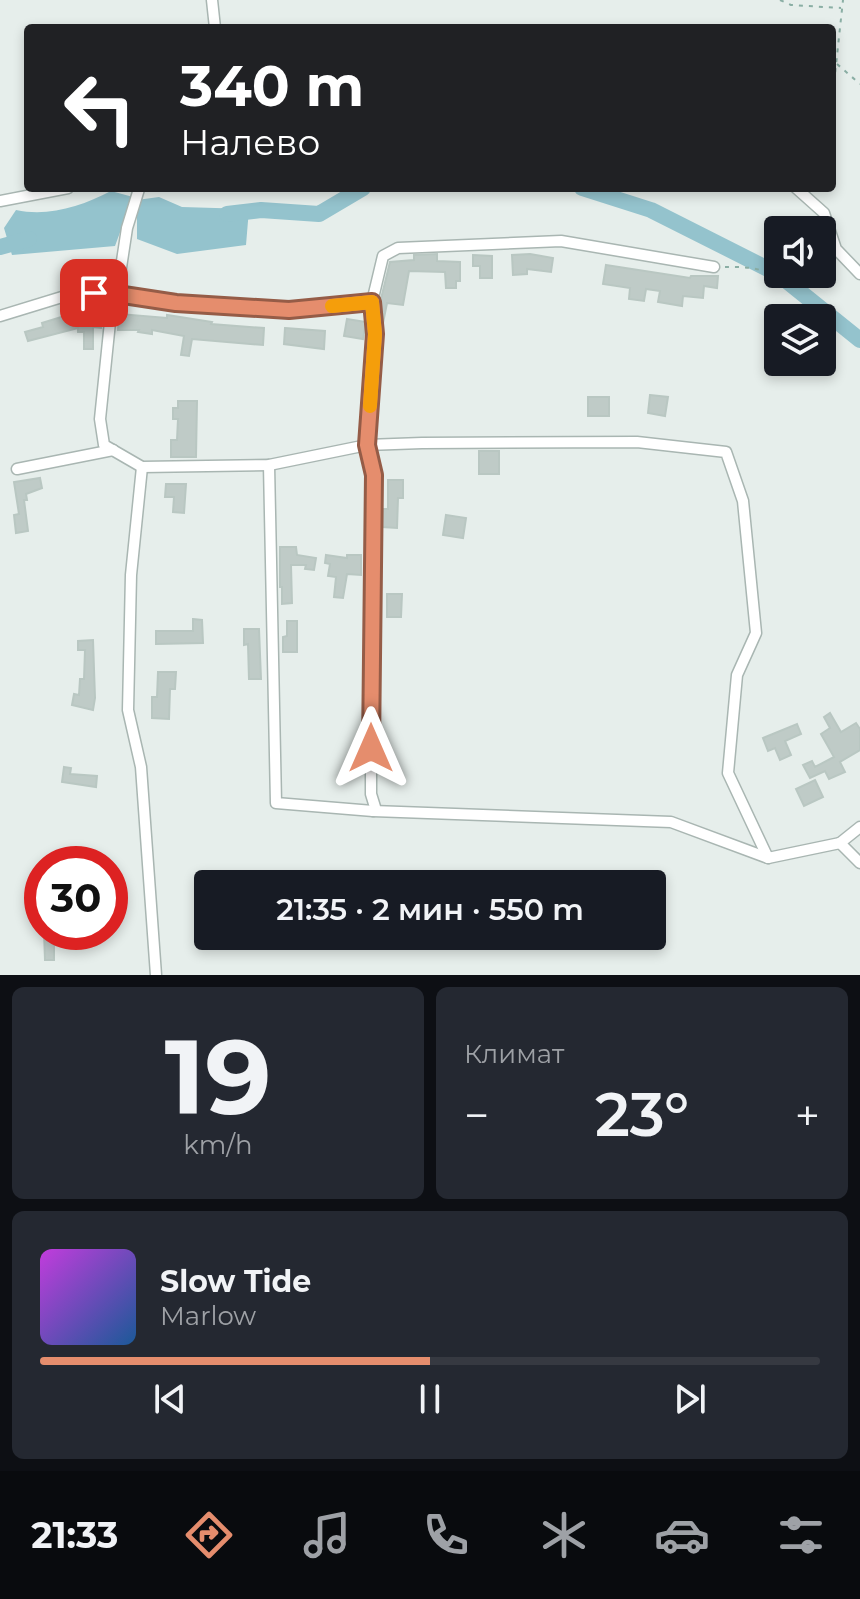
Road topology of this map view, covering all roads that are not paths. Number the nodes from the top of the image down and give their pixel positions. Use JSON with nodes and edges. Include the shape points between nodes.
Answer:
{"nodes":[{"id":1,"x":212,"y":0,"type":"edge"},
{"id":2,"x":215,"y":24,"type":"edge"},
{"id":3,"x":47,"y":192,"type":"edge"},
{"id":4,"x":138,"y":192,"type":"edge"},
{"id":5,"x":800,"y":192,"type":"edge"},
{"id":6,"x":0,"y":201,"type":"edge"},
{"id":7,"x":714,"y":267,"type":"road end"},
{"id":8,"x":860,"y":274,"type":"edge"},
{"id":9,"x":115,"y":293,"type":"junction"},
{"id":10,"x":372,"y":302,"type":"junction"},
{"id":11,"x":0,"y":316,"type":"edge"},
{"id":12,"x":367,"y":445,"type":"junction"},
{"id":13,"x":113,"y":450,"type":"junction"},
{"id":14,"x":269,"y":465,"type":"junction"},
{"id":15,"x":142,"y":467,"type":"junction"},
{"id":16,"x":17,"y":469,"type":"dead end"},
{"id":17,"x":373,"y":811,"type":"junction"},
{"id":18,"x":860,"y":827,"type":"edge"},
{"id":19,"x":840,"y":843,"type":"junction"},
{"id":20,"x":768,"y":858,"type":"junction"},
{"id":21,"x":860,"y":863,"type":"edge"},
{"id":22,"x":156,"y":975,"type":"edge"}],
"edges":[{"from":1,"to":2,"type":"street"},
{"from":3,"to":6,"type":"street"},
{"from":4,"to":9,"type":"street"},
{"from":5,"to":8,"type":"street","via":[[824,213],[836,249]]},
{"from":7,"to":10,"type":"street","via":[[561,241],[398,248],[383,256]]},
{"from":9,"to":10,"type":"street","via":[[176,303],[289,310]]},
{"from":9,"to":11,"type":"street","via":[[75,293]]},
{"from":9,"to":13,"type":"street","via":[[100,419],[104,445]]},
{"from":10,"to":12,"type":"street","via":[[375,334]]},
{"from":12,"to":14,"type":"street"},
{"from":12,"to":17,"type":"street","via":[[374,475]]},
{"from":12,"to":20,"type":"street","via":[[637,442],[726,452],[743,501],[756,633],[737,675],[728,773]]},
{"from":13,"to":15,"type":"street"},
{"from":13,"to":16,"type":"street"},
{"from":14,"to":15,"type":"street"},
{"from":14,"to":17,"type":"street","via":[[276,803]]},
{"from":15,"to":22,"type":"street","via":[[131,575],[128,710],[141,767]]},
{"from":17,"to":20,"type":"street","via":[[671,822]]},
{"from":18,"to":19,"type":"street"},
{"from":19,"to":20,"type":"street"},
{"from":19,"to":21,"type":"street"}]}
